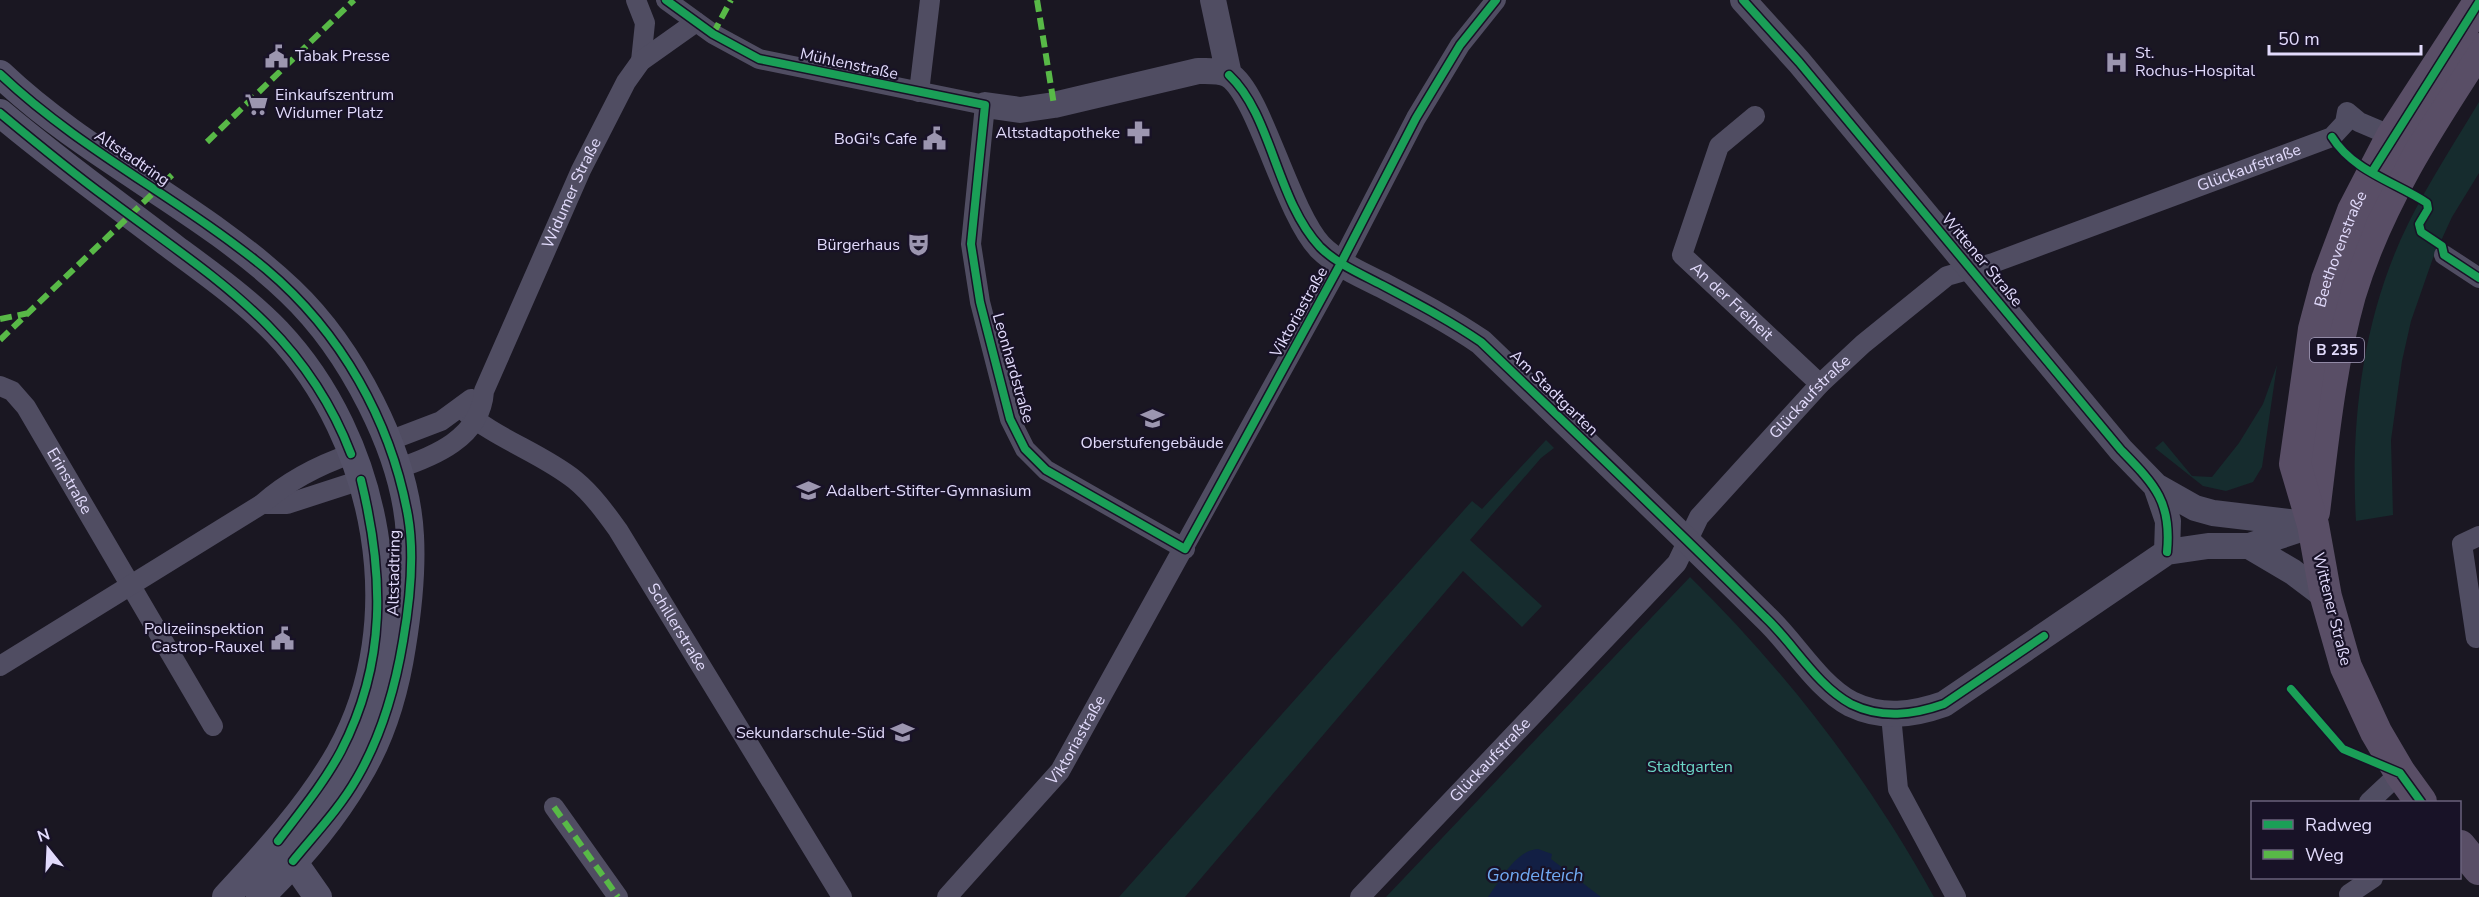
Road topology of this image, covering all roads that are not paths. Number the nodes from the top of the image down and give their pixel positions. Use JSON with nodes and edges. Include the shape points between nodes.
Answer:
{"nodes":[{"id":1,"x":636,"y":0,"type":"edge"},
{"id":2,"x":666,"y":0,"type":"edge"},
{"id":3,"x":930,"y":0,"type":"edge"},
{"id":4,"x":1213,"y":0,"type":"edge"},
{"id":5,"x":1496,"y":0,"type":"edge"},
{"id":6,"x":1743,"y":0,"type":"edge"},
{"id":7,"x":2479,"y":2,"type":"edge"},
{"id":8,"x":696,"y":22,"type":"junction"},
{"id":9,"x":2479,"y":49,"type":"edge"},
{"id":10,"x":641,"y":61,"type":"junction"},
{"id":11,"x":0,"y":74,"type":"edge"},
{"id":12,"x":1229,"y":75,"type":"junction"},
{"id":13,"x":919,"y":92,"type":"junction"},
{"id":14,"x":985,"y":105,"type":"junction"},
{"id":15,"x":0,"y":112,"type":"edge"},
{"id":16,"x":1755,"y":116,"type":"dead end"},
{"id":17,"x":2392,"y":136,"type":"junction"},
{"id":18,"x":2444,"y":255,"type":"dead end"},
{"id":19,"x":1341,"y":264,"type":"junction"},
{"id":20,"x":1972,"y":269,"type":"junction"},
{"id":21,"x":2479,"y":278,"type":"edge"},
{"id":22,"x":1820,"y":384,"type":"junction"},
{"id":23,"x":0,"y":386,"type":"edge"},
{"id":24,"x":467,"y":414,"type":"junction"},
{"id":25,"x":386,"y":442,"type":"junction"},
{"id":26,"x":356,"y":467,"type":"junction"},
{"id":27,"x":396,"y":469,"type":"junction"},
{"id":28,"x":2156,"y":486,"type":"junction"},
{"id":29,"x":262,"y":504,"type":"junction"},
{"id":30,"x":2313,"y":525,"type":"junction"},
{"id":31,"x":2479,"y":536,"type":"edge"},
{"id":32,"x":1688,"y":539,"type":"junction"},
{"id":33,"x":2249,"y":546,"type":"junction"},
{"id":34,"x":1185,"y":549,"type":"junction"},
{"id":35,"x":2167,"y":552,"type":"junction"},
{"id":36,"x":131,"y":584,"type":"junction"},
{"id":37,"x":2326,"y":597,"type":"junction"},
{"id":38,"x":2476,"y":638,"type":"dead end"},
{"id":39,"x":0,"y":666,"type":"edge"},
{"id":40,"x":1891,"y":715,"type":"junction"},
{"id":41,"x":213,"y":726,"type":"dead end"},
{"id":42,"x":2400,"y":773,"type":"junction"},
{"id":43,"x":2370,"y":801,"type":"edge"},
{"id":44,"x":2420,"y":801,"type":"edge"},
{"id":45,"x":554,"y":807,"type":"dead end"},
{"id":46,"x":2461,"y":847,"type":"edge"},
{"id":47,"x":2479,"y":869,"type":"edge"},
{"id":48,"x":276,"y":873,"type":"edge"},
{"id":49,"x":2371,"y":879,"type":"edge"},
{"id":50,"x":2349,"y":890,"type":"edge"},
{"id":51,"x":226,"y":897,"type":"edge"},
{"id":52,"x":318,"y":897,"type":"edge"},
{"id":53,"x":618,"y":897,"type":"edge"},
{"id":54,"x":842,"y":897,"type":"edge"},
{"id":55,"x":947,"y":897,"type":"edge"},
{"id":56,"x":1360,"y":897,"type":"edge"},
{"id":57,"x":1956,"y":897,"type":"edge"}],
"edges":[{"from":1,"to":10,"type":"street","via":[[645,23]]},
{"from":2,"to":8,"type":"street","name":"Mühlenstraße"},
{"from":3,"to":13,"type":"street"},
{"from":4,"to":12,"type":"street"},
{"from":5,"to":19,"type":"street","name":"Viktoriastraße","via":[[1460,45],[1416,118]]},
{"from":6,"to":20,"type":"street","name":"Wittener Straße"},
{"from":7,"to":17,"type":"main road","name":"Beethovenstraße","number":"B 235"},
{"from":8,"to":10,"type":"street","name":"Widumer Straße"},
{"from":8,"to":13,"type":"street","name":"Mühlenstraße","via":[[759,59]]},
{"from":9,"to":30,"type":"main road","name":"Beethovenstraße","number":"B 235","via":[[2395,184],[2362,261],[2338,346]]},
{"from":10,"to":24,"type":"street","name":"Widumer Straße","via":[[591,149],[484,392],[483,406]]},
{"from":11,"to":25,"type":"main road","name":"Altstadtring","via":[[56,122],[230,241],[292,293],[343,354],[372,406]]},
{"from":12,"to":14,"type":"street","name":"Mühlenstraße","via":[[1198,71],[1020,110]]},
{"from":12,"to":19,"type":"street","name":"Am Stadtgarten","via":[[1248,99],[1305,227]]},
{"from":13,"to":14,"type":"street","name":"Mühlenstraße"},
{"from":14,"to":34,"type":"street","name":"Leonhardstraße","via":[[971,244],[980,302],[1010,419],[1025,449],[1046,470]]},
{"from":15,"to":26,"type":"main road","name":"Altstadtring","via":[[238,297],[277,332],[334,411]]},
{"from":16,"to":22,"type":"street","name":"An der Freiheit","via":[[1719,146],[1682,255]]},
{"from":17,"to":20,"type":"street","name":"Glückaufstraße","via":[[2359,122],[2347,112],[2345,123],[2332,137]]},
{"from":17,"to":30,"type":"main road","name":"Beethovenstraße","number":"B 235","via":[[2353,211],[2314,328],[2295,464]]},
{"from":18,"to":21,"type":"street"},
{"from":19,"to":32,"type":"street","name":"Am Stadtgarten","via":[[1455,324],[1481,342]]},
{"from":19,"to":34,"type":"street","name":"Viktoriastraße"},
{"from":20,"to":22,"type":"street","name":"Glückaufstraße","via":[[1947,276]]},
{"from":20,"to":28,"type":"street","name":"Wittener Straße","via":[[2121,450]]},
{"from":22,"to":32,"type":"street","name":"Glückaufstraße","via":[[1699,516]]},
{"from":23,"to":36,"type":"street","name":"Erinstraße","via":[[12,391],[26,407]]},
{"from":24,"to":25,"type":"street"},
{"from":24,"to":27,"type":"street","name":"Widumer Straße","via":[[455,442],[433,457]]},
{"from":24,"to":54,"type":"street","name":"Schillerstraße","via":[[575,480],[594,498],[624,539]]},
{"from":25,"to":26,"type":"main road"},
{"from":25,"to":27,"type":"main road","name":"Altstadtring"},
{"from":26,"to":27,"type":"main road"},
{"from":26,"to":29,"type":"street","via":[[287,504]]},
{"from":26,"to":29,"type":"street","via":[[323,464]]},
{"from":26,"to":48,"type":"main road","name":"Altstadtring","via":[[377,557],[377,641],[355,720]]},
{"from":27,"to":48,"type":"main road","name":"Altstadtring","via":[[410,536],[410,601],[396,682],[380,731],[357,778]]},
{"from":28,"to":30,"type":"street","name":"Wittener Straße","via":[[2177,500],[2213,513]]},
{"from":28,"to":35,"type":"street","name":"Wittener Straße","via":[[2168,521]]},
{"from":29,"to":36,"type":"street"},
{"from":30,"to":33,"type":"street"},
{"from":30,"to":37,"type":"main road","name":"Wittener Straße","number":"B 235"},
{"from":31,"to":38,"type":"street","via":[[2462,544]]},
{"from":32,"to":40,"type":"street","name":"Am Stadtgarten","via":[[1836,693],[1851,704]]},
{"from":32,"to":56,"type":"street","name":"Glückaufstraße","via":[[1677,562]]},
{"from":33,"to":35,"type":"street"},
{"from":33,"to":37,"type":"street"},
{"from":34,"to":55,"type":"street","name":"Viktoriastraße","via":[[1060,771]]},
{"from":35,"to":40,"type":"street","via":[[1944,704]]},
{"from":36,"to":39,"type":"street"},
{"from":36,"to":41,"type":"street","name":"Erinstraße"},
{"from":37,"to":42,"type":"main road","name":"Wittener Straße","number":"B 235","via":[[2346,667],[2363,707]]},
{"from":40,"to":57,"type":"street","via":[[1898,789]]},
{"from":42,"to":43,"type":"street"},
{"from":42,"to":44,"type":"main road","name":"Wittener Straße","number":"B 235"},
{"from":45,"to":53,"type":"street"},
{"from":46,"to":47,"type":"main road"},
{"from":48,"to":51,"type":"main road"},
{"from":48,"to":52,"type":"main road"},
{"from":49,"to":50,"type":"street"}]}
